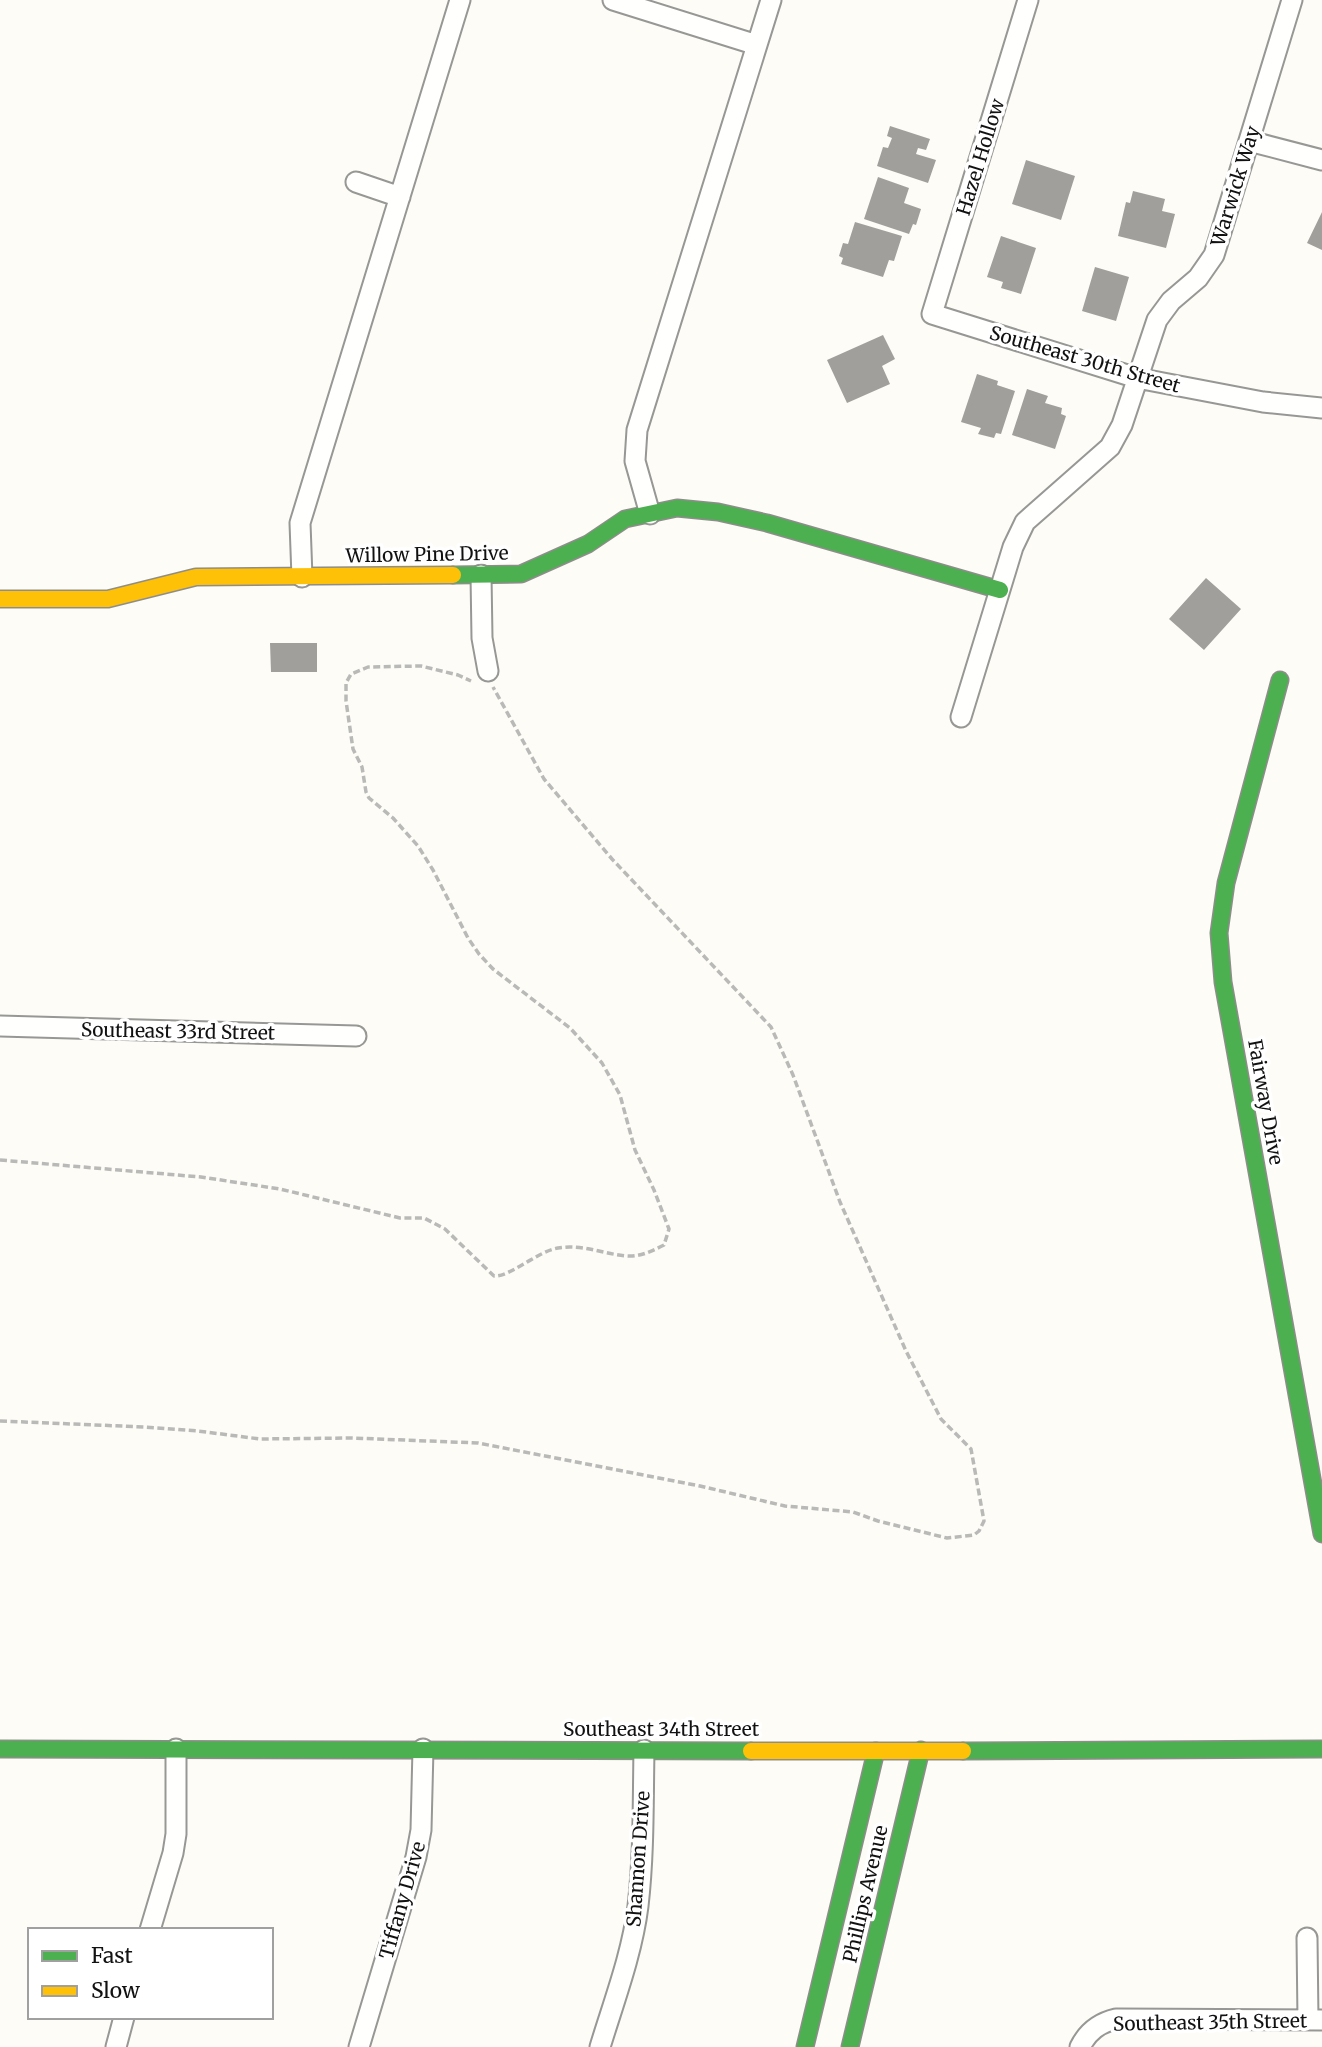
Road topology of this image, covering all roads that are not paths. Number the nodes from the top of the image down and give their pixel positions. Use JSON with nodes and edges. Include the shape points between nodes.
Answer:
{"nodes":[{"id":1,"x":460,"y":0,"type":"edge"},
{"id":2,"x":613,"y":0,"type":"edge"},
{"id":3,"x":771,"y":0,"type":"edge"},
{"id":4,"x":1028,"y":0,"type":"edge"},
{"id":5,"x":1292,"y":0,"type":"edge"},
{"id":6,"x":757,"y":45,"type":"junction"},
{"id":7,"x":1249,"y":141,"type":"junction"},
{"id":8,"x":1322,"y":160,"type":"edge"},
{"id":9,"x":356,"y":183,"type":"dead end"},
{"id":10,"x":400,"y":197,"type":"junction"},
{"id":11,"x":932,"y":314,"type":"joint"},
{"id":12,"x":1137,"y":378,"type":"junction"},
{"id":13,"x":1322,"y":408,"type":"edge"},
{"id":14,"x":650,"y":514,"type":"junction"},
{"id":15,"x":481,"y":575,"type":"junction"},
{"id":16,"x":302,"y":577,"type":"junction"},
{"id":17,"x":1000,"y":590,"type":"junction"},
{"id":18,"x":0,"y":599,"type":"edge"},
{"id":19,"x":488,"y":671,"type":"road end"},
{"id":20,"x":1280,"y":680,"type":"dead end"},
{"id":21,"x":961,"y":717,"type":"dead end"},
{"id":22,"x":0,"y":1026,"type":"edge"},
{"id":23,"x":356,"y":1035,"type":"dead end"},
{"id":24,"x":1322,"y":1534,"type":"edge"},
{"id":25,"x":0,"y":1749,"type":"edge"},
{"id":26,"x":176,"y":1749,"type":"junction"},
{"id":27,"x":423,"y":1749,"type":"junction"},
{"id":28,"x":1322,"y":1749,"type":"edge"},
{"id":29,"x":644,"y":1750,"type":"junction"},
{"id":30,"x":921,"y":1750,"type":"junction"},
{"id":31,"x":876,"y":1751,"type":"junction"},
{"id":32,"x":151,"y":1928,"type":"edge"},
{"id":33,"x":1307,"y":1938,"type":"dead end"},
{"id":34,"x":123,"y":2019,"type":"edge"},
{"id":35,"x":1315,"y":2020,"type":"edge"},
{"id":36,"x":116,"y":2047,"type":"edge"},
{"id":37,"x":359,"y":2047,"type":"edge"},
{"id":38,"x":600,"y":2047,"type":"edge"},
{"id":39,"x":805,"y":2047,"type":"edge"},
{"id":40,"x":850,"y":2047,"type":"edge"},
{"id":41,"x":1080,"y":2047,"type":"edge"}],
"edges":[{"from":1,"to":10,"type":"street"},
{"from":2,"to":6,"type":"street"},
{"from":3,"to":6,"type":"street"},
{"from":4,"to":11,"type":"street","name":"Hazel Hollow"},
{"from":5,"to":7,"type":"street","name":"Warwick Way"},
{"from":6,"to":14,"type":"street","via":[[637,430],[635,461]]},
{"from":7,"to":8,"type":"street"},
{"from":7,"to":12,"type":"street","name":"Warwick Way","via":[[1214,255],[1157,320]]},
{"from":9,"to":10,"type":"street"},
{"from":10,"to":16,"type":"street","via":[[300,523]]},
{"from":11,"to":12,"type":"street","name":"Southeast 30th Street"},
{"from":12,"to":13,"type":"street","name":"Southeast 30th Street"},
{"from":12,"to":17,"type":"street","name":"Warwick Way","via":[[1110,447],[1025,522]]},
{"from":14,"to":15,"type":"street","name":"Willow Pine Drive","via":[[625,519],[588,544],[521,574]]},
{"from":14,"to":17,"type":"street","name":"Willow Pine Drive","via":[[677,508],[718,512]]},
{"from":15,"to":16,"type":"street","name":"Willow Pine Drive"},
{"from":15,"to":19,"type":"street","via":[[482,638]]},
{"from":16,"to":18,"type":"street","name":"Willow Pine Drive","via":[[197,577],[108,599]]},
{"from":17,"to":21,"type":"street","name":"Warwick Way"},
{"from":20,"to":24,"type":"street","name":"Fairway Drive","via":[[1226,883],[1220,944],[1223,982]]},
{"from":22,"to":23,"type":"street","name":"Southeast 33rd Street"},
{"from":25,"to":26,"type":"street","name":"Southeast 34th Street"},
{"from":26,"to":27,"type":"street","name":"Southeast 34th Street"},
{"from":26,"to":32,"type":"street","via":[[176,1834]]},
{"from":27,"to":29,"type":"street","name":"Southeast 34th Street"},
{"from":27,"to":37,"type":"street","name":"Tiffany Drive","via":[[416,1857]]},
{"from":28,"to":30,"type":"street","name":"Southeast 34th Street"},
{"from":29,"to":31,"type":"street","name":"Southeast 34th Street"},
{"from":29,"to":38,"type":"street","name":"Shannon Drive","via":[[638,1908]]},
{"from":30,"to":31,"type":"street","name":"Southeast 34th Street"},
{"from":30,"to":40,"type":"street","name":"Phillips Avenue"},
{"from":31,"to":39,"type":"street","name":"Phillips Avenue"},
{"from":33,"to":35,"type":"street"},
{"from":34,"to":36,"type":"street"},
{"from":35,"to":41,"type":"street","name":"Southeast 35th Street","via":[[1116,2019],[1098,2025]]}]}
